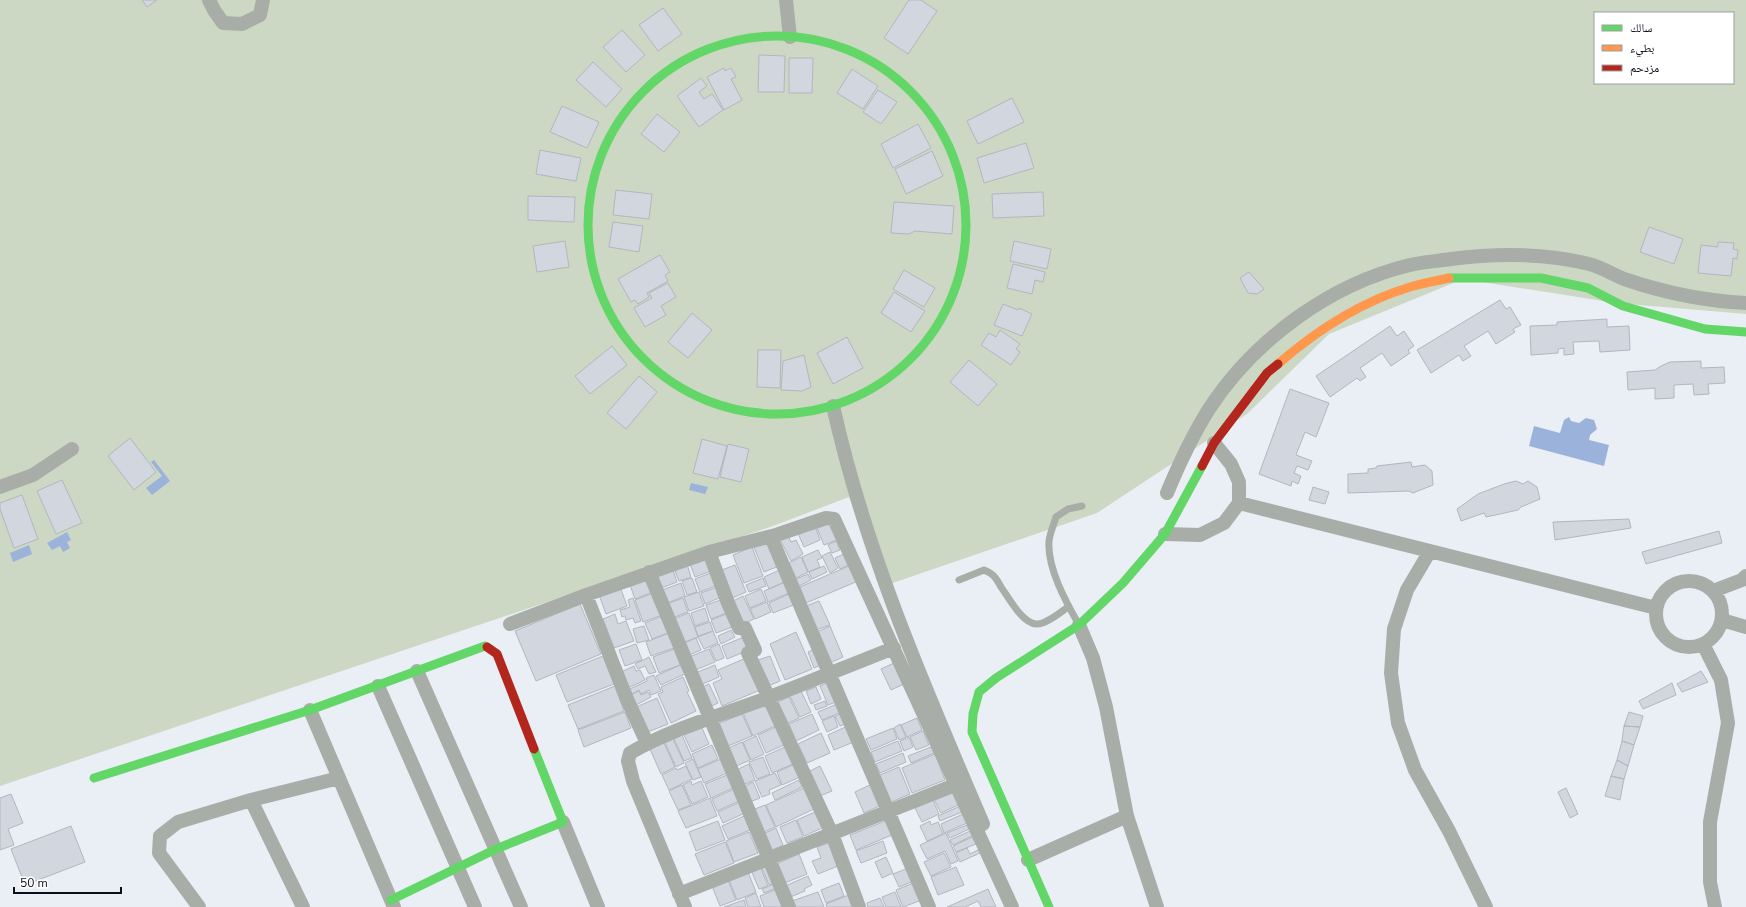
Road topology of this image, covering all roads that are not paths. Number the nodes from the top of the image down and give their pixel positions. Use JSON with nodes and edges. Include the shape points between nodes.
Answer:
{"nodes":[{"id":1,"x":210,"y":0,"type":"edge"},
{"id":2,"x":263,"y":0,"type":"edge"},
{"id":3,"x":786,"y":0,"type":"edge"},
{"id":4,"x":790,"y":37,"type":"junction"},
{"id":5,"x":1746,"y":303,"type":"edge"},
{"id":6,"x":1746,"y":332,"type":"edge"},
{"id":7,"x":833,"y":406,"type":"junction"},
{"id":8,"x":1214,"y":443,"type":"junction"},
{"id":9,"x":72,"y":449,"type":"dead end"},
{"id":10,"x":0,"y":487,"type":"edge"},
{"id":11,"x":1167,"y":493,"type":"dead end"},
{"id":12,"x":1239,"y":503,"type":"junction"},
{"id":13,"x":1082,"y":506,"type":"dead end"},
{"id":14,"x":1165,"y":534,"type":"junction"},
{"id":15,"x":771,"y":537,"type":"junction"},
{"id":16,"x":1430,"y":551,"type":"junction"},
{"id":17,"x":709,"y":552,"type":"junction"},
{"id":18,"x":650,"y":572,"type":"junction"},
{"id":19,"x":1746,"y":576,"type":"edge"},
{"id":20,"x":959,"y":580,"type":"dead end"},
{"id":21,"x":1713,"y":591,"type":"junction"},
{"id":22,"x":586,"y":595,"type":"junction"},
{"id":23,"x":1068,"y":606,"type":"junction"},
{"id":24,"x":1656,"y":608,"type":"junction"},
{"id":25,"x":1722,"y":620,"type":"junction"},
{"id":26,"x":510,"y":624,"type":"dead end"},
{"id":27,"x":1079,"y":625,"type":"junction"},
{"id":28,"x":1746,"y":627,"type":"edge"},
{"id":29,"x":1703,"y":644,"type":"junction"},
{"id":30,"x":894,"y":648,"type":"junction"},
{"id":31,"x":417,"y":671,"type":"junction"},
{"id":32,"x":829,"y":672,"type":"junction"},
{"id":33,"x":378,"y":686,"type":"junction"},
{"id":34,"x":769,"y":697,"type":"junction"},
{"id":35,"x":310,"y":710,"type":"junction"},
{"id":36,"x":710,"y":717,"type":"junction"},
{"id":37,"x":647,"y":743,"type":"junction"},
{"id":38,"x":94,"y":778,"type":"dead end"},
{"id":39,"x":339,"y":778,"type":"junction"},
{"id":40,"x":955,"y":785,"type":"junction"},
{"id":41,"x":251,"y":800,"type":"junction"},
{"id":42,"x":888,"y":812,"type":"junction"},
{"id":43,"x":1127,"y":816,"type":"junction"},
{"id":44,"x":563,"y":822,"type":"junction"},
{"id":45,"x":832,"y":834,"type":"junction"},
{"id":46,"x":496,"y":849,"type":"junction"},
{"id":47,"x":770,"y":858,"type":"junction"},
{"id":48,"x":1028,"y":860,"type":"junction"},
{"id":49,"x":458,"y":868,"type":"junction"},
{"id":50,"x":682,"y":901,"type":"edge"},
{"id":51,"x":392,"y":904,"type":"edge"},
{"id":52,"x":199,"y":907,"type":"edge"},
{"id":53,"x":303,"y":907,"type":"edge"},
{"id":54,"x":475,"y":907,"type":"edge"},
{"id":55,"x":521,"y":907,"type":"edge"},
{"id":56,"x":598,"y":907,"type":"edge"},
{"id":57,"x":789,"y":907,"type":"edge"},
{"id":58,"x":859,"y":907,"type":"edge"},
{"id":59,"x":929,"y":907,"type":"edge"},
{"id":60,"x":1012,"y":907,"type":"edge"},
{"id":61,"x":1019,"y":907,"type":"edge"},
{"id":62,"x":1049,"y":907,"type":"edge"},
{"id":63,"x":1157,"y":907,"type":"edge"},
{"id":64,"x":1486,"y":907,"type":"edge"},
{"id":65,"x":1715,"y":907,"type":"edge"}],
"edges":[{"from":1,"to":2,"type":"street","via":[[223,23],[242,24],[260,15]]},
{"from":3,"to":4,"type":"street"},
{"from":4,"to":7,"type":"street","via":[[824,42],[851,51],[870,60],[904,84],[943,133],[956,165],[963,192],[966,234],[962,262],[952,296],[933,332],[920,349],[889,377],[865,392]]},
{"from":4,"to":7,"type":"street","via":[[746,39],[705,51],[655,80],[634,100],[610,136],[593,176],[587,234],[590,262],[598,290],[625,340],[645,362],[667,380],[692,395],[718,406],[776,415]]},
{"from":5,"to":11,"type":"street","via":[[1716,302],[1679,295],[1627,280],[1590,264],[1549,257],[1505,255],[1410,265],[1356,283],[1306,310],[1272,338],[1237,373],[1210,408],[1188,445]]},
{"from":6,"to":8,"type":"street","via":[[1705,329],[1623,306],[1588,288],[1541,278],[1454,277],[1403,290],[1368,303],[1332,322],[1297,347],[1267,374]]},
{"from":7,"to":61,"type":"street","via":[[858,505],[901,630]]},
{"from":8,"to":12,"type":"street","via":[[1231,464],[1239,482]]},
{"from":8,"to":14,"type":"street"},
{"from":9,"to":10,"type":"street","via":[[33,475]]},
{"from":12,"to":14,"type":"street","via":[[1224,524],[1200,535]]},
{"from":12,"to":16,"type":"street"},
{"from":13,"to":23,"type":"lane","via":[[1056,517],[1049,540],[1052,564]]},
{"from":14,"to":27,"type":"street","via":[[1123,583]]},
{"from":15,"to":17,"type":"street"},
{"from":15,"to":30,"type":"street","via":[[826,518],[834,519]]},
{"from":15,"to":32,"type":"street"},
{"from":16,"to":24,"type":"street"},
{"from":16,"to":64,"type":"street","via":[[1407,590],[1394,629],[1391,673],[1398,723],[1415,770],[1449,831]]},
{"from":17,"to":18,"type":"street"},
{"from":17,"to":34,"type":"street","via":[[736,622],[739,628],[745,628],[755,650],[748,653]]},
{"from":18,"to":22,"type":"street"},
{"from":18,"to":36,"type":"street"},
{"from":19,"to":21,"type":"street"},
{"from":20,"to":23,"type":"lane","via":[[984,570],[993,574],[1019,613],[1030,623],[1037,624],[1055,616]]},
{"from":21,"to":24,"type":"street","via":[[1695,581],[1684,581],[1666,590]]},
{"from":21,"to":25,"type":"street","via":[[1719,600]]},
{"from":22,"to":26,"type":"street"},
{"from":22,"to":37,"type":"street"},
{"from":23,"to":27,"type":"lane"},
{"from":24,"to":29,"type":"street","via":[[1659,629],[1673,644],[1693,648]]},
{"from":25,"to":28,"type":"street"},
{"from":25,"to":29,"type":"street","via":[[1715,634]]},
{"from":27,"to":43,"type":"street","via":[[1093,658],[1106,707]]},
{"from":27,"to":48,"type":"street","via":[[996,678],[979,692],[973,714],[972,732]]},
{"from":29,"to":65,"type":"street","via":[[1721,680],[1728,723],[1710,822],[1710,882]]},
{"from":30,"to":32,"type":"street"},
{"from":30,"to":40,"type":"street"},
{"from":31,"to":33,"type":"street"},
{"from":31,"to":44,"type":"street","via":[[485,646],[497,654]]},
{"from":31,"to":46,"type":"street"},
{"from":32,"to":34,"type":"street"},
{"from":32,"to":42,"type":"street"},
{"from":33,"to":35,"type":"street"},
{"from":33,"to":49,"type":"street"},
{"from":34,"to":36,"type":"street"},
{"from":34,"to":45,"type":"street"},
{"from":35,"to":38,"type":"street"},
{"from":35,"to":39,"type":"street"},
{"from":36,"to":37,"type":"street"},
{"from":36,"to":47,"type":"street"},
{"from":37,"to":50,"type":"street","via":[[630,753],[628,761],[633,781]]},
{"from":39,"to":41,"type":"street"},
{"from":39,"to":51,"type":"street"},
{"from":40,"to":42,"type":"street"},
{"from":40,"to":60,"type":"street"},
{"from":41,"to":52,"type":"street","via":[[178,822],[160,836],[159,853]]},
{"from":41,"to":53,"type":"street"},
{"from":42,"to":45,"type":"street"},
{"from":42,"to":59,"type":"street"},
{"from":43,"to":48,"type":"street"},
{"from":43,"to":63,"type":"street"},
{"from":44,"to":46,"type":"street"},
{"from":44,"to":56,"type":"street"},
{"from":45,"to":47,"type":"street"},
{"from":45,"to":58,"type":"street"},
{"from":46,"to":49,"type":"street"},
{"from":46,"to":55,"type":"street"},
{"from":47,"to":50,"type":"street"},
{"from":47,"to":57,"type":"street"},
{"from":48,"to":62,"type":"street"},
{"from":49,"to":51,"type":"street"},
{"from":49,"to":54,"type":"street"}]}
